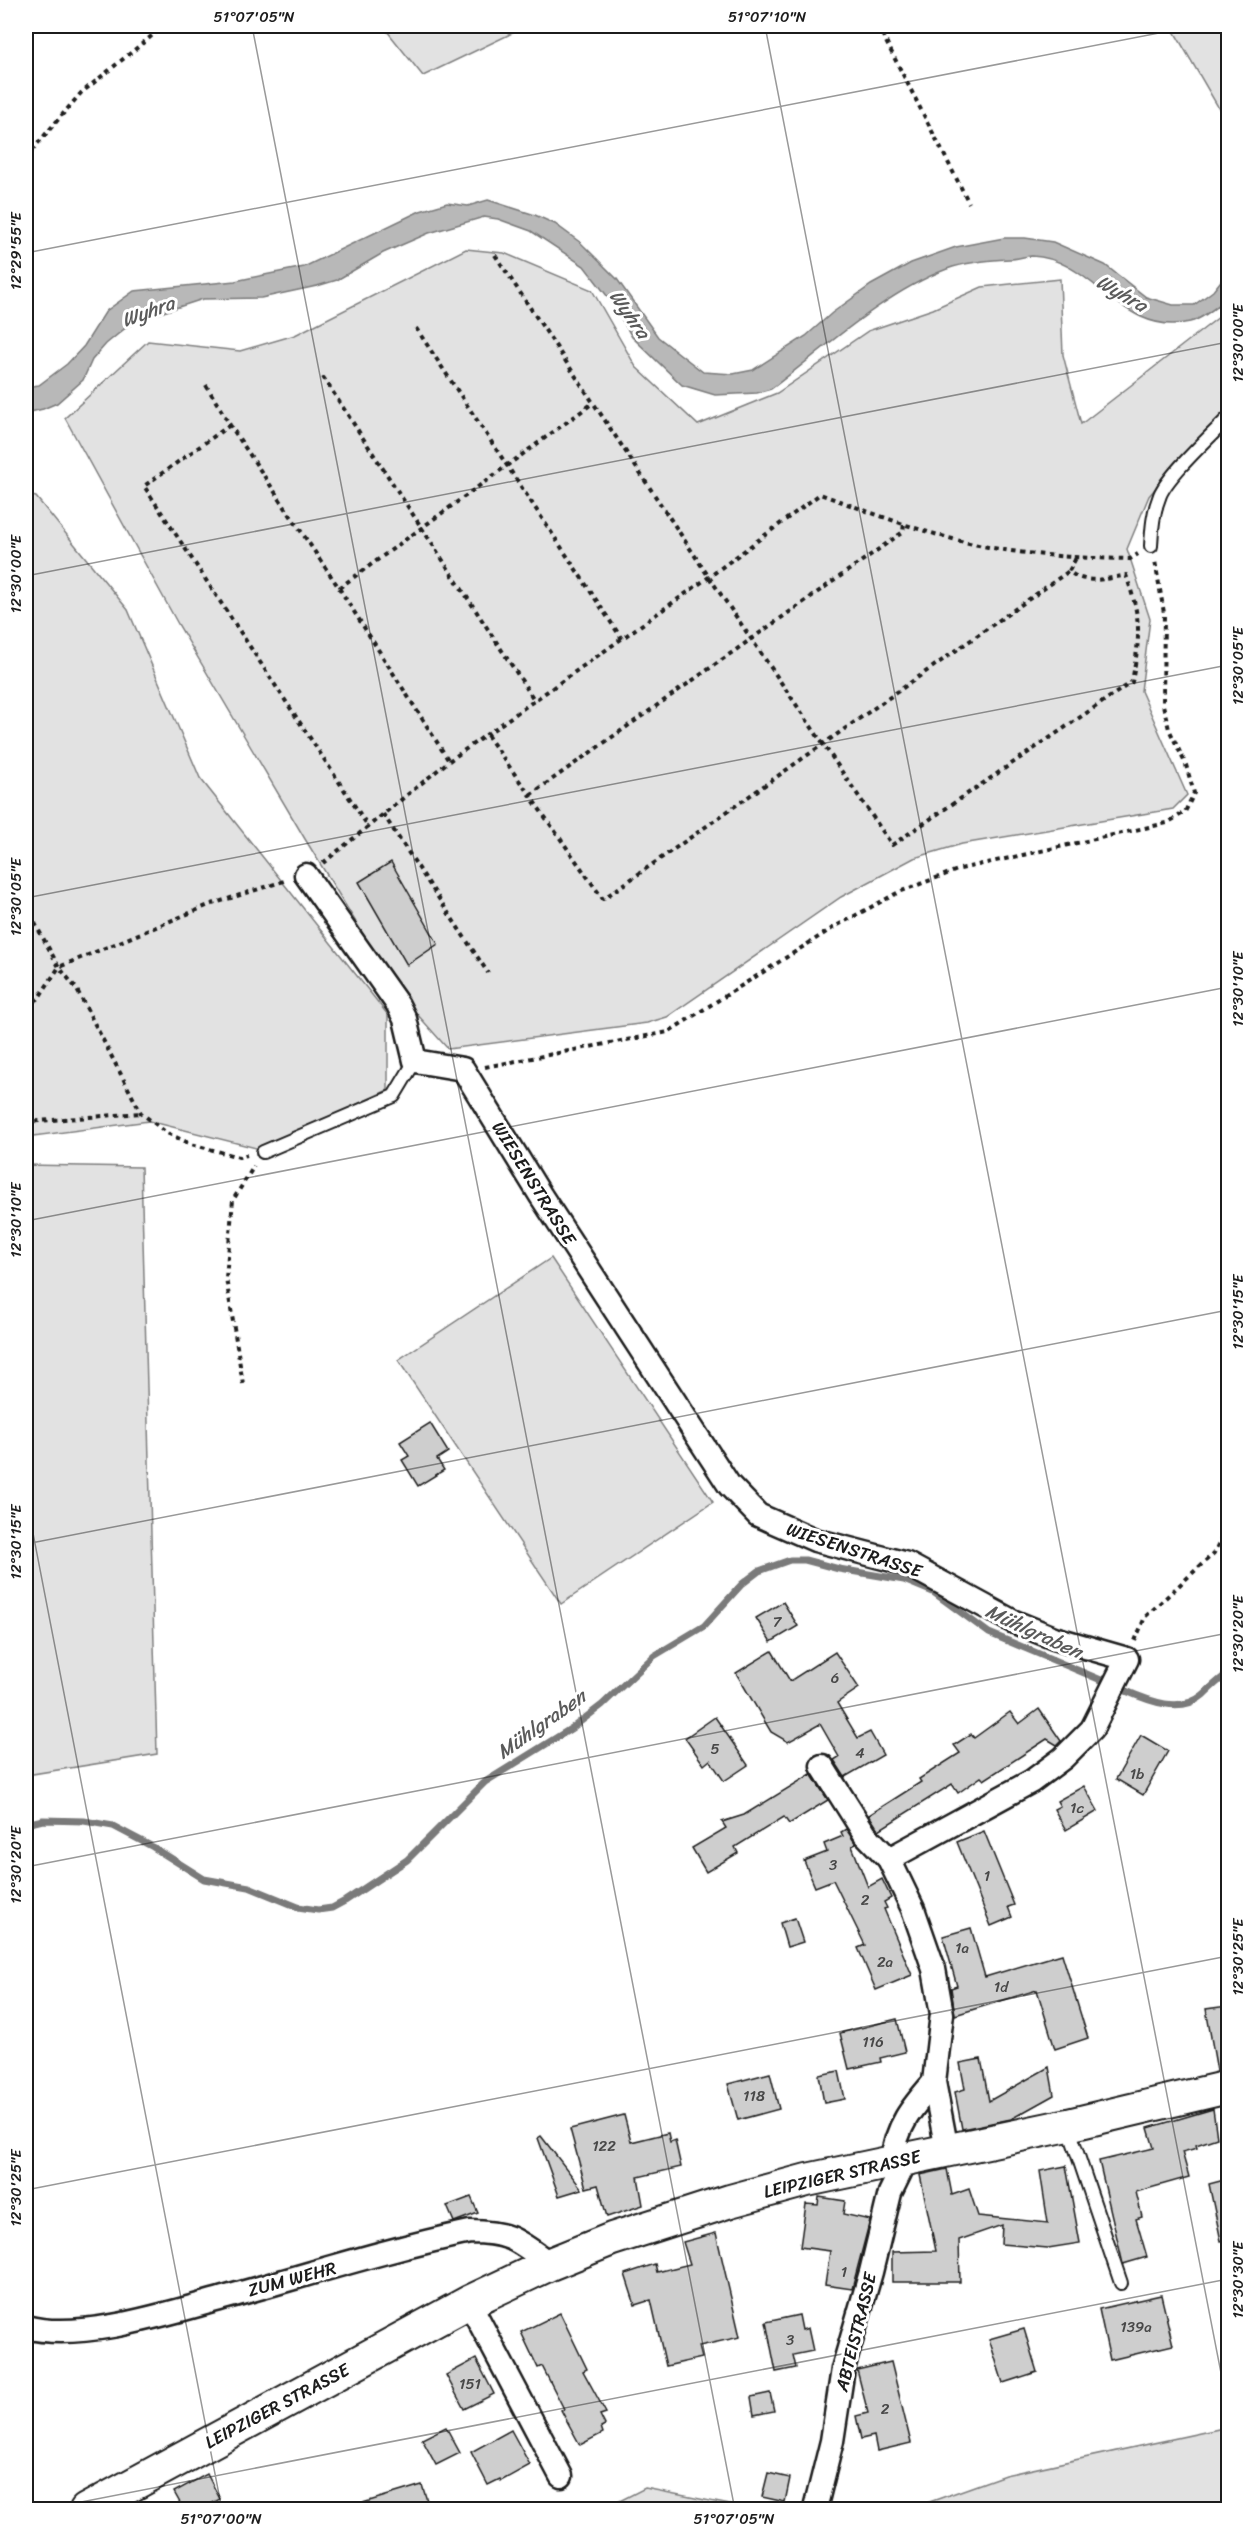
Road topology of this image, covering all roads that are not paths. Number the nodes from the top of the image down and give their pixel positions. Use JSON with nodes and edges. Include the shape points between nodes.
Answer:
{"nodes":[{"id":1,"x":1228,"y":418,"type":"edge"},
{"id":2,"x":1151,"y":546,"type":"road end"},
{"id":3,"x":306,"y":875,"type":"road end"},
{"id":4,"x":415,"y":1061,"type":"junction"},
{"id":5,"x":262,"y":1152,"type":"road end"},
{"id":6,"x":822,"y":1766,"type":"dead end"},
{"id":7,"x":890,"y":1859,"type":"junction"},
{"id":8,"x":934,"y":2082,"type":"junction"},
{"id":9,"x":1228,"y":2087,"type":"edge"},
{"id":10,"x":1068,"y":2125,"type":"junction"},
{"id":11,"x":947,"y":2150,"type":"junction"},
{"id":12,"x":898,"y":2152,"type":"junction"},
{"id":13,"x":550,"y":2264,"type":"junction"},
{"id":14,"x":1121,"y":2283,"type":"dead end"},
{"id":15,"x":469,"y":2302,"type":"junction"},
{"id":16,"x":26,"y":2327,"type":"edge"},
{"id":17,"x":561,"y":2476,"type":"dead end"},
{"id":18,"x":815,"y":2509,"type":"edge"},
{"id":19,"x":86,"y":2510,"type":"edge"}],
"edges":[{"from":1,"to":2,"type":"lane","via":[[1160,493],[1153,516]]},
{"from":3,"to":4,"type":"street","via":[[398,1005]]},
{"from":4,"to":5,"type":"lane","via":[[394,1096]]},
{"from":4,"to":7,"type":"street","name":"WIESENSTRASSE","via":[[463,1069],[729,1485],[758,1515],[815,1540],[908,1564],[1012,1621],[1127,1659],[1092,1729],[1063,1758],[1032,1781]]},
{"from":6,"to":7,"type":"street","via":[[866,1834]]},
{"from":7,"to":8,"type":"street","via":[[934,1969],[942,2014]]},
{"from":8,"to":11,"type":"street"},
{"from":8,"to":12,"type":"street","via":[[915,2104]]},
{"from":9,"to":10,"type":"street","name":"LEIPZIGER STRASSE"},
{"from":10,"to":11,"type":"street","name":"LEIPZIGER STRASSE"},
{"from":10,"to":14,"type":"lane"},
{"from":11,"to":12,"type":"street","name":"LEIPZIGER STRASSE"},
{"from":12,"to":13,"type":"street","name":"LEIPZIGER STRASSE","via":[[730,2201]]},
{"from":12,"to":18,"type":"street","name":"ABTEISTRASSE","via":[[866,2292],[843,2369],[832,2441]]},
{"from":13,"to":15,"type":"street","name":"LEIPZIGER STRASSE"},
{"from":13,"to":16,"type":"street","name":"ZUM WEHR","via":[[512,2237],[496,2232],[470,2232],[173,2313],[80,2330],[57,2332]]},
{"from":15,"to":17,"type":"street"},
{"from":15,"to":19,"type":"street","name":"LEIPZIGER STRASSE"}]}
